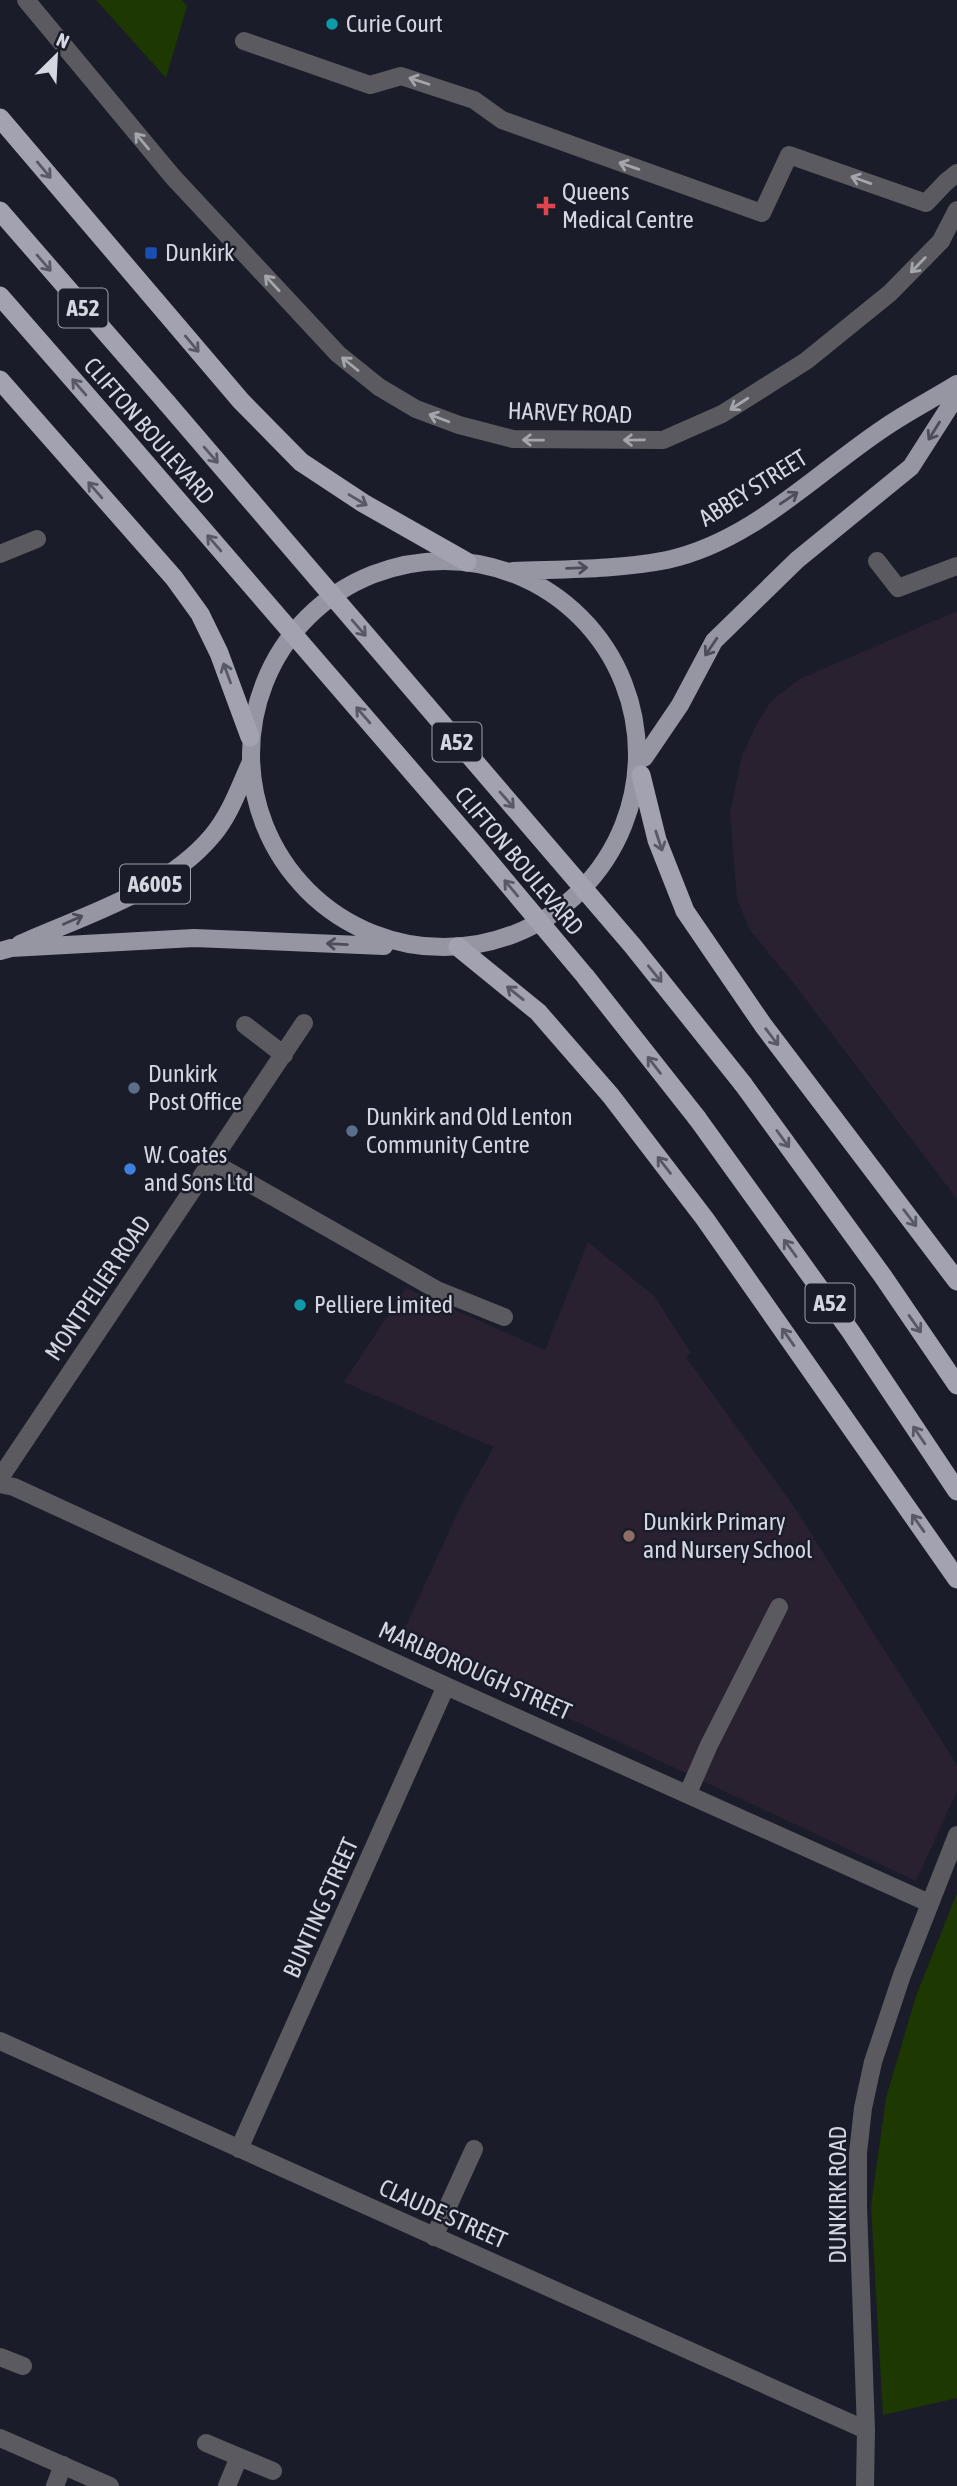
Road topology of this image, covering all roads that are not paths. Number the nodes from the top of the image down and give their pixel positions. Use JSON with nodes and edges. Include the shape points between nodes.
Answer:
{"nodes":[{"id":1,"x":26,"y":0,"type":"edge"},
{"id":2,"x":244,"y":41,"type":"dead end"},
{"id":3,"x":0,"y":118,"type":"edge"},
{"id":4,"x":951,"y":177,"type":"edge"},
{"id":5,"x":957,"y":210,"type":"edge"},
{"id":6,"x":0,"y":211,"type":"edge"},
{"id":7,"x":0,"y":296,"type":"edge"},
{"id":8,"x":0,"y":380,"type":"edge"},
{"id":9,"x":957,"y":384,"type":"edge"},
{"id":10,"x":957,"y":395,"type":"edge"},
{"id":11,"x":37,"y":539,"type":"dead end"},
{"id":12,"x":0,"y":554,"type":"edge"},
{"id":13,"x":877,"y":561,"type":"dead end"},
{"id":14,"x":467,"y":562,"type":"junction"},
{"id":15,"x":957,"y":566,"type":"edge"},
{"id":16,"x":509,"y":571,"type":"junction"},
{"id":17,"x":250,"y":737,"type":"junction"},
{"id":18,"x":250,"y":764,"type":"junction"},
{"id":19,"x":642,"y":767,"type":"junction"},
{"id":20,"x":405,"y":947,"type":"junction"},
{"id":21,"x":458,"y":947,"type":"junction"},
{"id":22,"x":5,"y":949,"type":"edge"},
{"id":23,"x":304,"y":1023,"type":"dead end"},
{"id":24,"x":245,"y":1025,"type":"dead end"},
{"id":25,"x":284,"y":1055,"type":"junction"},
{"id":26,"x":212,"y":1162,"type":"junction"},
{"id":27,"x":957,"y":1281,"type":"edge"},
{"id":28,"x":504,"y":1317,"type":"dead end"},
{"id":29,"x":957,"y":1385,"type":"edge"},
{"id":30,"x":0,"y":1478,"type":"edge"},
{"id":31,"x":0,"y":1484,"type":"edge"},
{"id":32,"x":957,"y":1491,"type":"edge"},
{"id":33,"x":957,"y":1579,"type":"edge"},
{"id":34,"x":779,"y":1607,"type":"dead end"},
{"id":35,"x":446,"y":1686,"type":"junction"},
{"id":36,"x":688,"y":1793,"type":"junction"},
{"id":37,"x":957,"y":1835,"type":"edge"},
{"id":38,"x":929,"y":1903,"type":"junction"},
{"id":39,"x":0,"y":2041,"type":"edge"},
{"id":40,"x":474,"y":2149,"type":"dead end"},
{"id":41,"x":239,"y":2150,"type":"junction"},
{"id":42,"x":434,"y":2237,"type":"junction"},
{"id":43,"x":0,"y":2357,"type":"edge"},
{"id":44,"x":23,"y":2366,"type":"dead end"},
{"id":45,"x":866,"y":2430,"type":"junction"},
{"id":46,"x":0,"y":2438,"type":"edge"},
{"id":47,"x":206,"y":2443,"type":"dead end"},
{"id":48,"x":239,"y":2457,"type":"junction"},
{"id":49,"x":63,"y":2465,"type":"junction"},
{"id":50,"x":273,"y":2471,"type":"dead end"},
{"id":51,"x":55,"y":2486,"type":"edge"},
{"id":52,"x":110,"y":2486,"type":"edge"},
{"id":53,"x":227,"y":2486,"type":"edge"},
{"id":54,"x":865,"y":2486,"type":"edge"}],
"edges":[{"from":5,"to":1,"type":"street","name":"HARVEY ROAD","one_way":true,"via":[[941,241],[890,293],[806,361],[722,414],[663,440],[513,439],[416,409],[338,354],[173,177]]},
{"from":4,"to":2,"type":"street","one_way":true,"via":[[926,203],[789,155],[762,213],[502,120],[474,100],[414,80],[401,76],[370,85]]},
{"from":3,"to":14,"type":"highway","one_way":true,"via":[[240,401],[301,462]]},
{"from":6,"to":29,"type":"highway","name":"CLIFTON BOULEVARD","number":"A52","one_way":true,"bridge":true,"via":[[632,945],[743,1084]]},
{"from":32,"to":7,"type":"highway","name":"CLIFTON BOULEVARD","number":"A52","one_way":true,"bridge":true,"via":[[851,1332],[697,1118],[585,976]]},
{"from":17,"to":8,"type":"highway","one_way":true,"via":[[200,614],[174,578]]},
{"from":16,"to":9,"type":"main road","name":"ABBEY STREET","one_way":true,"via":[[613,567],[704,548],[764,515],[883,428]]},
{"from":10,"to":19,"type":"main road","one_way":true,"via":[[911,467],[797,560],[714,641]]},
{"from":11,"to":12,"type":"street"},
{"from":13,"to":15,"type":"street","via":[[898,588]]},
{"from":14,"to":16,"type":"main road","number":"A6005"},
{"from":14,"to":17,"type":"main road","number":"A6005","via":[[421,562],[387,570],[335,594],[300,625],[273,663],[257,700]]},
{"from":16,"to":19,"type":"main road","number":"A6005","via":[[578,612],[603,640],[635,708]]},
{"from":17,"to":18,"type":"main road","number":"A6005"},
{"from":18,"to":20,"type":"main road","number":"A6005","via":[[263,827],[286,869],[319,904],[359,931]]},
{"from":22,"to":18,"type":"main road","number":"A6005","one_way":true,"via":[[154,885],[185,863],[213,835],[231,808]]},
{"from":19,"to":21,"type":"main road","number":"A6005","via":[[627,815],[577,891],[543,916],[501,937]]},
{"from":19,"to":27,"type":"highway","one_way":true,"via":[[657,840],[685,911],[763,1025]]},
{"from":20,"to":21,"type":"main road","number":"A6005"},
{"from":20,"to":22,"type":"main road","number":"A6005","one_way":true,"via":[[194,938]]},
{"from":33,"to":21,"type":"highway","one_way":true,"via":[[705,1219],[611,1096],[538,1012]]},
{"from":23,"to":25,"type":"street","name":"MONTPELIER ROAD"},
{"from":24,"to":25,"type":"street"},
{"from":25,"to":26,"type":"street","name":"MONTPELIER ROAD"},
{"from":26,"to":28,"type":"street","via":[[437,1290]]},
{"from":26,"to":30,"type":"street","name":"MONTPELIER ROAD"},
{"from":31,"to":35,"type":"street","name":"MARLBOROUGH STREET"},
{"from":34,"to":36,"type":"street"},
{"from":35,"to":36,"type":"street","name":"MARLBOROUGH STREET"},
{"from":35,"to":41,"type":"street","name":"BUNTING STREET"},
{"from":36,"to":38,"type":"street","name":"MARLBOROUGH STREET"},
{"from":37,"to":38,"type":"street","name":"DUNKIRK ROAD"},
{"from":38,"to":45,"type":"street","name":"DUNKIRK ROAD","via":[[873,2062],[863,2108],[858,2207]]},
{"from":39,"to":41,"type":"street","name":"CLAUDE STREET"},
{"from":40,"to":42,"type":"street"},
{"from":41,"to":42,"type":"street","name":"CLAUDE STREET"},
{"from":42,"to":45,"type":"street","name":"CLAUDE STREET"},
{"from":43,"to":44,"type":"street"},
{"from":45,"to":54,"type":"street","name":"DUNKIRK ROAD"},
{"from":46,"to":49,"type":"street"},
{"from":47,"to":48,"type":"street"},
{"from":48,"to":50,"type":"street"},
{"from":48,"to":53,"type":"street"},
{"from":49,"to":51,"type":"street"},
{"from":49,"to":52,"type":"street"}]}
